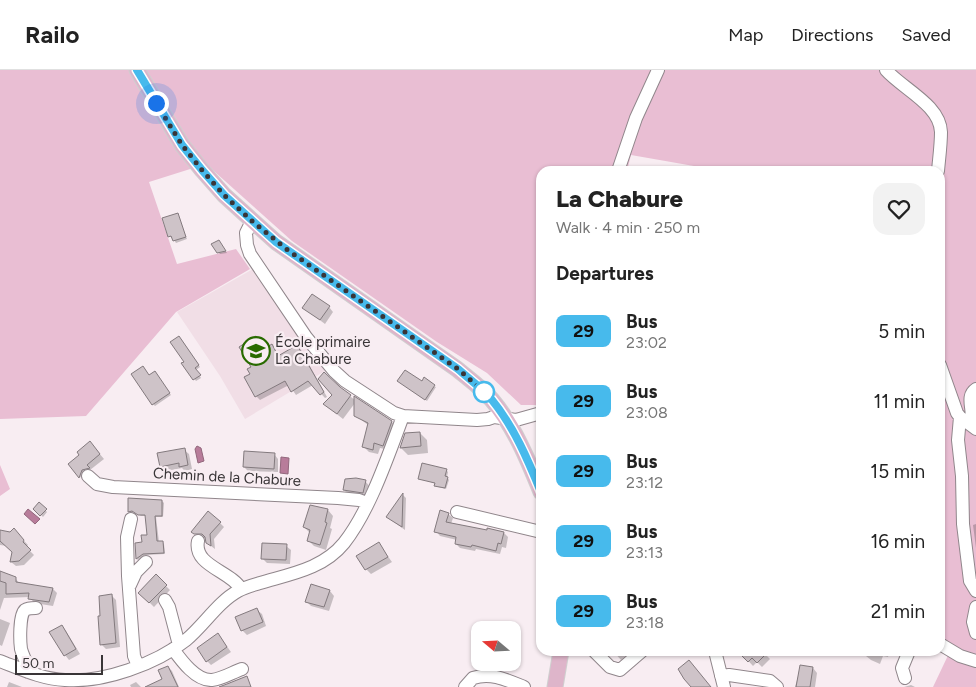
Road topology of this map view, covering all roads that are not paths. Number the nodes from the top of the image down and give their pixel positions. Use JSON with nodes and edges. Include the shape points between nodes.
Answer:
{"nodes":[{"id":1,"x":138,"y":70,"type":"edge"},
{"id":2,"x":658,"y":70,"type":"edge"},
{"id":3,"x":886,"y":70,"type":"edge"},
{"id":4,"x":620,"y":166,"type":"edge"},
{"id":5,"x":938,"y":166,"type":"edge"},
{"id":6,"x":252,"y":221,"type":"junction"},
{"id":7,"x":945,"y":382,"type":"edge"},
{"id":8,"x":976,"y":389,"type":"edge"},
{"id":9,"x":536,"y":415,"type":"edge"},
{"id":10,"x":403,"y":416,"type":"junction"},
{"id":11,"x":505,"y":418,"type":"junction"},
{"id":12,"x":969,"y":423,"type":"edge"},
{"id":13,"x":88,"y":476,"type":"dead end"},
{"id":14,"x":536,"y":481,"type":"edge"},
{"id":15,"x":367,"y":503,"type":"junction"},
{"id":16,"x":457,"y":512,"type":"dead end"},
{"id":17,"x":131,"y":519,"type":"dead end"},
{"id":18,"x":536,"y":531,"type":"edge"},
{"id":19,"x":198,"y":540,"type":"dead end"},
{"id":20,"x":146,"y":562,"type":"dead end"},
{"id":21,"x":129,"y":582,"type":"junction"},
{"id":22,"x":241,"y":589,"type":"junction"},
{"id":23,"x":976,"y":591,"type":"edge"},
{"id":24,"x":165,"y":600,"type":"dead end"},
{"id":25,"x":976,"y":607,"type":"edge"},
{"id":26,"x":36,"y":608,"type":"dead end"},
{"id":27,"x":976,"y":632,"type":"edge"},
{"id":28,"x":176,"y":647,"type":"junction"},
{"id":29,"x":945,"y":647,"type":"edge"},
{"id":30,"x":560,"y":656,"type":"edge"},
{"id":31,"x":599,"y":656,"type":"edge"},
{"id":32,"x":636,"y":656,"type":"edge"},
{"id":33,"x":715,"y":656,"type":"edge"},
{"id":34,"x":906,"y":656,"type":"edge"},
{"id":35,"x":0,"y":661,"type":"edge"},
{"id":36,"x":976,"y":661,"type":"edge"},
{"id":37,"x":138,"y":666,"type":"junction"},
{"id":38,"x":242,"y":669,"type":"dead end"},
{"id":39,"x":28,"y":672,"type":"junction"},
{"id":40,"x":905,"y":678,"type":"dead end"},
{"id":41,"x":723,"y":682,"type":"edge"},
{"id":42,"x":466,"y":687,"type":"edge"},
{"id":43,"x":524,"y":687,"type":"edge"},
{"id":44,"x":555,"y":687,"type":"edge"},
{"id":45,"x":777,"y":687,"type":"edge"}],
"edges":[{"from":1,"to":6,"type":"main road","via":[[182,145],[224,195]]},
{"from":2,"to":4,"type":"street","via":[[636,118]]},
{"from":3,"to":5,"type":"street","via":[[934,112],[941,132]]},
{"from":6,"to":10,"type":"street","via":[[246,233],[255,262],[306,337],[345,381]]},
{"from":6,"to":11,"type":"main road","via":[[289,251],[458,369],[486,394]]},
{"from":7,"to":12,"type":"street"},
{"from":8,"to":12,"type":"street","via":[[970,397],[973,418]]},
{"from":9,"to":11,"type":"street","via":[[516,420]]},
{"from":10,"to":11,"type":"street"},
{"from":10,"to":15,"type":"street"},
{"from":11,"to":14,"type":"main road"},
{"from":12,"to":23,"type":"street","via":[[958,433],[963,524],[970,580]]},
{"from":13,"to":15,"type":"street","name":"Chemin de la Chabure","via":[[97,484],[114,487],[338,498]]},
{"from":15,"to":22,"type":"street","via":[[344,543],[330,558],[314,567]]},
{"from":16,"to":18,"type":"street"},
{"from":17,"to":21,"type":"street","via":[[127,537]]},
{"from":19,"to":22,"type":"street","via":[[201,558]]},
{"from":20,"to":21,"type":"street"},
{"from":21,"to":37,"type":"street","via":[[134,656]]},
{"from":22,"to":28,"type":"street"},
{"from":24,"to":28,"type":"street"},
{"from":25,"to":27,"type":"street","via":[[973,622]]},
{"from":26,"to":39,"type":"street","via":[[24,610],[21,619],[21,651]]},
{"from":28,"to":37,"type":"street"},
{"from":28,"to":38,"type":"street","via":[[195,673],[205,679],[216,679]]},
{"from":29,"to":36,"type":"street"},
{"from":30,"to":44,"type":"main road"},
{"from":31,"to":32,"type":"street","via":[[610,667],[620,670]]},
{"from":33,"to":41,"type":"street"},
{"from":34,"to":40,"type":"street","via":[[902,668]]},
{"from":35,"to":39,"type":"street"},
{"from":37,"to":39,"type":"street","via":[[85,680],[64,680]]},
{"from":41,"to":45,"type":"street","via":[[729,675],[770,681]]},
{"from":42,"to":43,"type":"street","via":[[473,678],[491,675]]}]}
